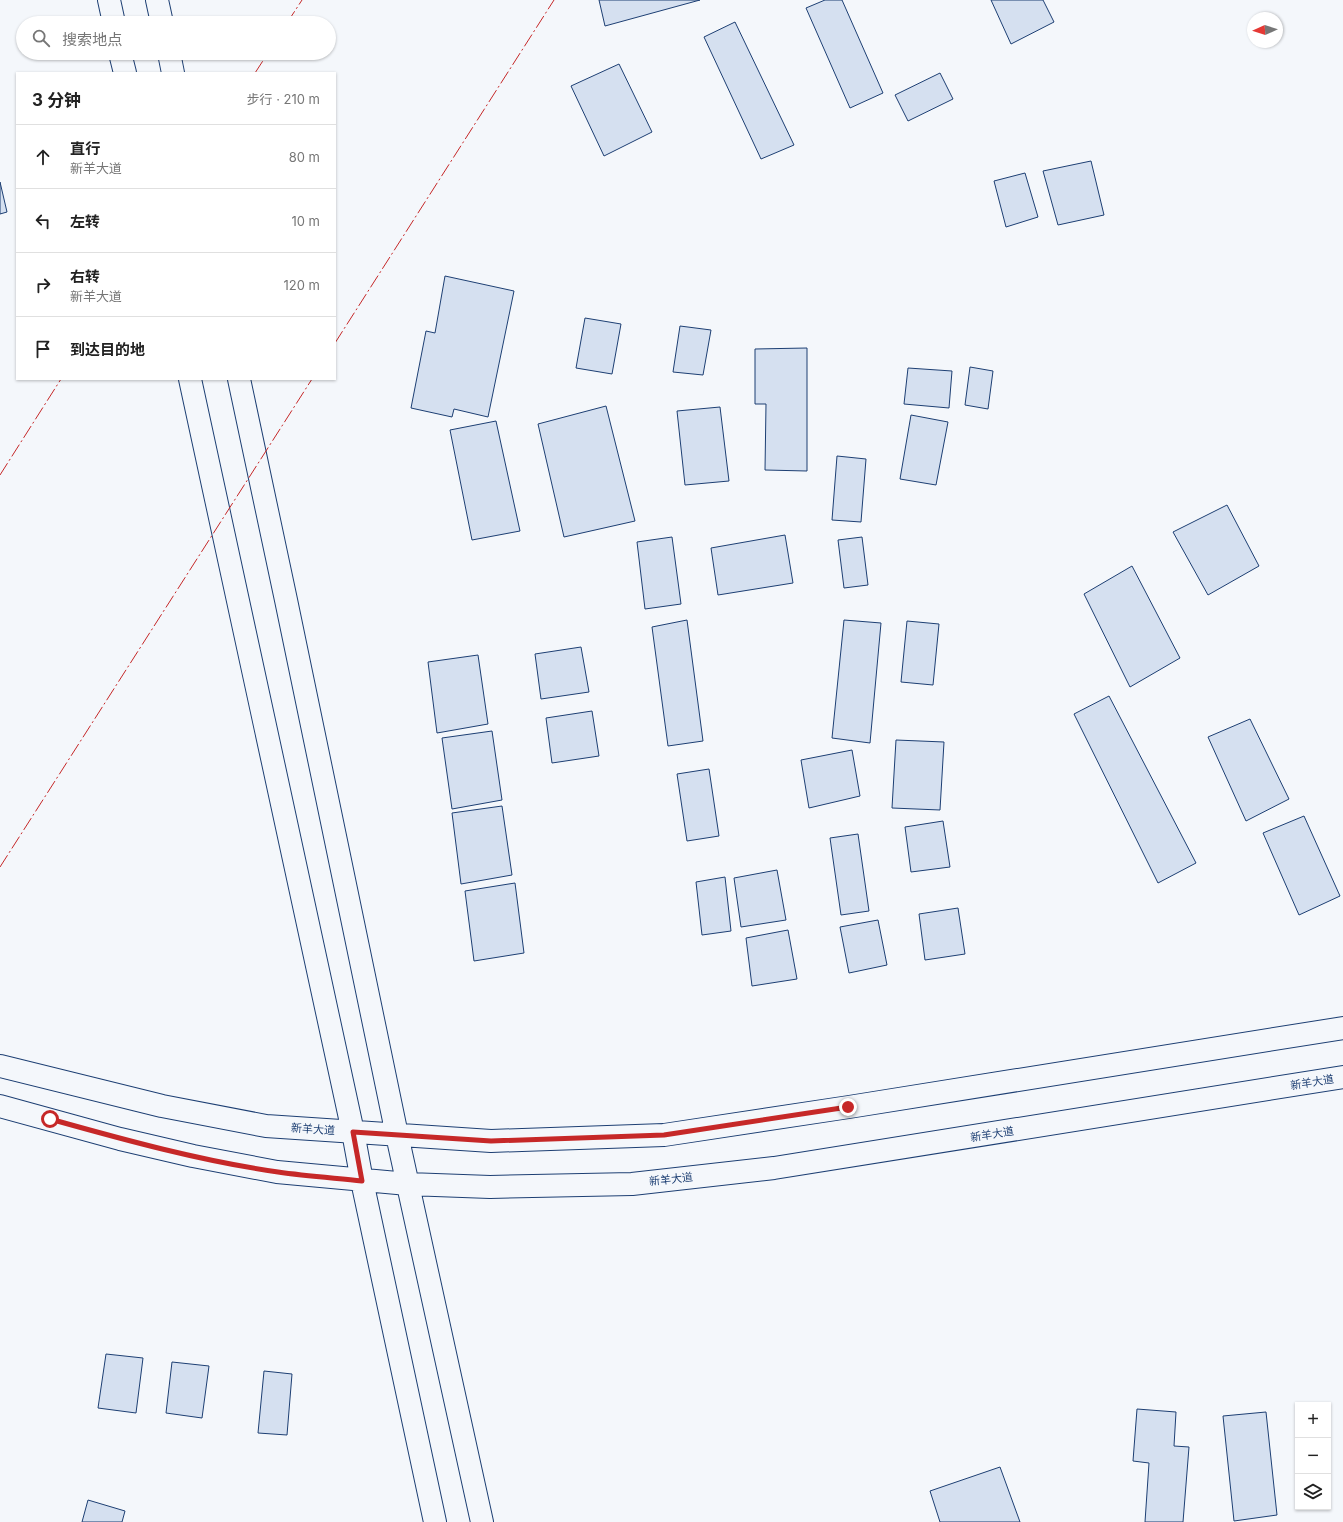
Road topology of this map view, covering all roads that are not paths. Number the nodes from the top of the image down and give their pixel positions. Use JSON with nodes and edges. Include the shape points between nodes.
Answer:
{"nodes":[{"id":1,"x":109,"y":0,"type":"edge"},
{"id":2,"x":157,"y":0,"type":"edge"},
{"id":3,"x":112,"y":16,"type":"edge"},
{"id":4,"x":160,"y":16,"type":"edge"},
{"id":5,"x":122,"y":60,"type":"edge"},
{"id":6,"x":170,"y":60,"type":"edge"},
{"id":7,"x":125,"y":72,"type":"edge"},
{"id":8,"x":173,"y":72,"type":"edge"},
{"id":9,"x":190,"y":380,"type":"edge"},
{"id":10,"x":239,"y":380,"type":"edge"},
{"id":11,"x":1343,"y":1028,"type":"edge"},
{"id":12,"x":0,"y":1066,"type":"edge"},
{"id":13,"x":1343,"y":1077,"type":"edge"},
{"id":14,"x":0,"y":1106,"type":"edge"},
{"id":15,"x":353,"y":1132,"type":"junction"},
{"id":16,"x":397,"y":1135,"type":"junction"},
{"id":17,"x":362,"y":1181,"type":"junction"},
{"id":18,"x":408,"y":1184,"type":"junction"},
{"id":19,"x":435,"y":1522,"type":"edge"},
{"id":20,"x":482,"y":1522,"type":"edge"}],
"edges":[{"from":1,"to":3,"type":"main road"},
{"from":2,"to":4,"type":"main road"},
{"from":5,"to":7,"type":"main road"},
{"from":6,"to":8,"type":"main road"},
{"from":9,"to":15,"type":"main road"},
{"from":10,"to":16,"type":"main road"},
{"from":11,"to":16,"type":"main road","name":"新羊大道","via":[[664,1135],[491,1141]]},
{"from":12,"to":15,"type":"main road","name":"新羊大道","via":[[162,1106],[266,1126]]},
{"from":13,"to":18,"type":"main road","name":"新羊大道","via":[[774,1168],[632,1184],[490,1187]]},
{"from":14,"to":17,"type":"main road","name":"新羊大道","via":[[193,1156],[277,1172]]},
{"from":15,"to":16,"type":"main road","name":"新羊大道"},
{"from":15,"to":17,"type":"main road"},
{"from":16,"to":18,"type":"main road"},
{"from":17,"to":18,"type":"main road","name":"新羊大道"},
{"from":17,"to":19,"type":"main road"},
{"from":18,"to":20,"type":"main road"}]}
